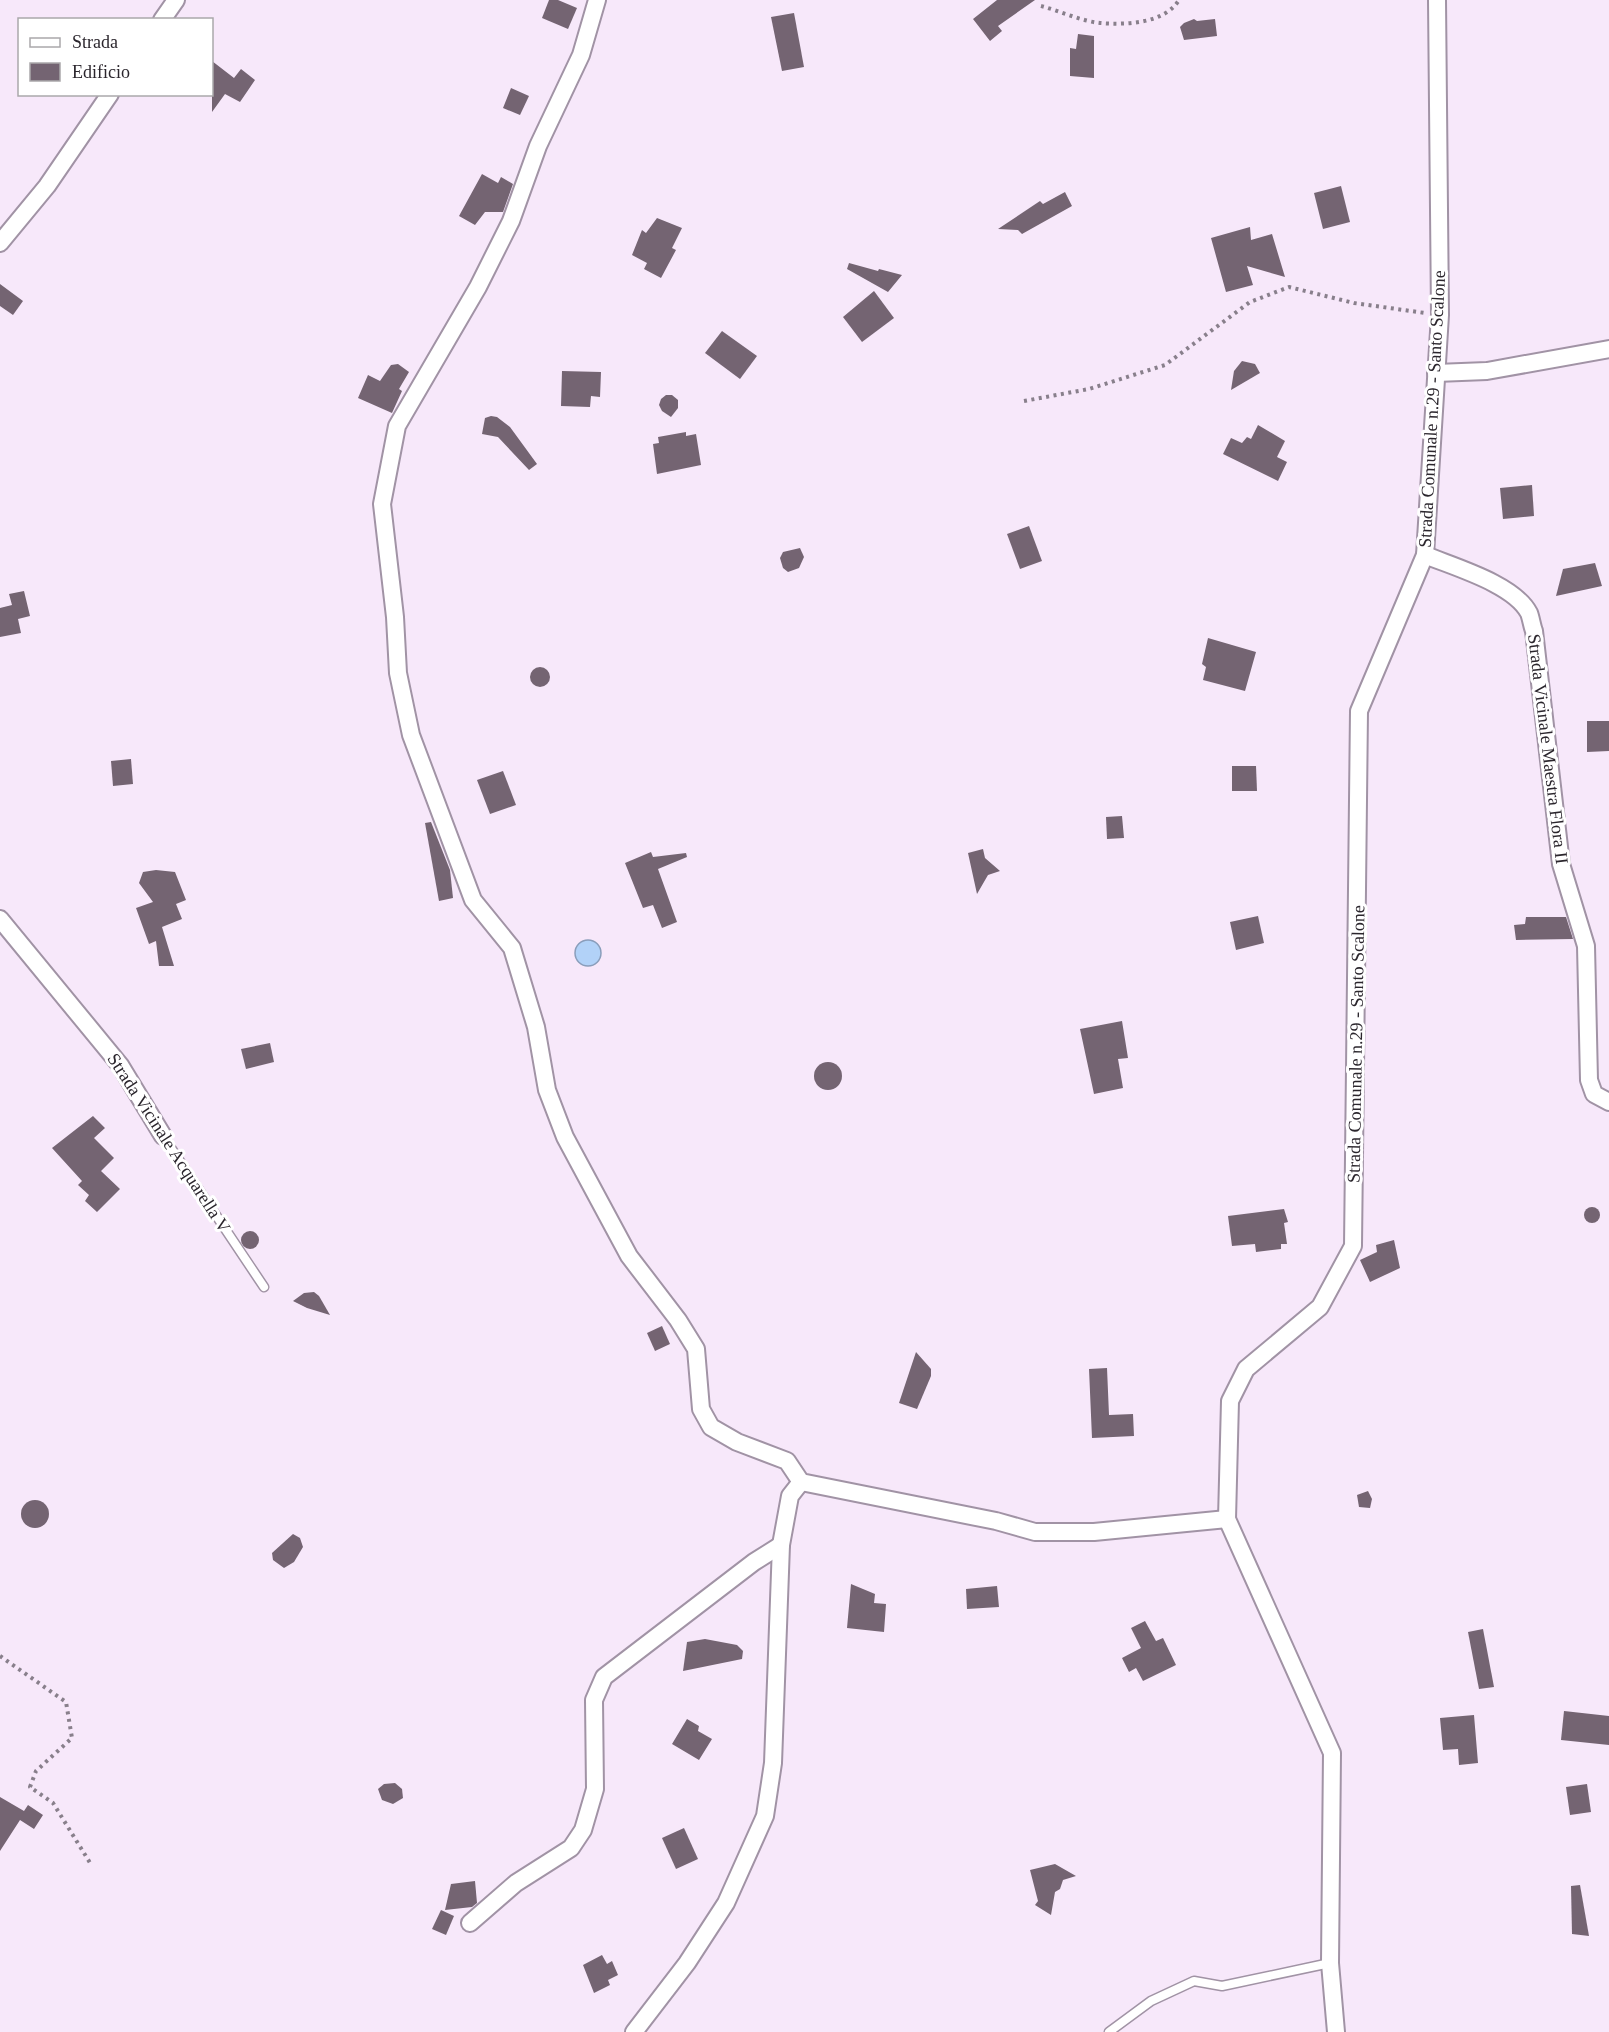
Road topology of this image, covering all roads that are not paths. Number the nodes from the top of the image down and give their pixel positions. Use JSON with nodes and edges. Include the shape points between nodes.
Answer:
{"nodes":[{"id":1,"x":176,"y":0,"type":"edge"},
{"id":2,"x":597,"y":0,"type":"edge"},
{"id":3,"x":1437,"y":0,"type":"edge"},
{"id":4,"x":163,"y":18,"type":"edge"},
{"id":5,"x":109,"y":96,"type":"edge"},
{"id":6,"x":0,"y":243,"type":"edge"},
{"id":7,"x":1609,"y":349,"type":"edge"},
{"id":8,"x":1436,"y":373,"type":"junction"},
{"id":9,"x":1425,"y":555,"type":"junction"},
{"id":10,"x":0,"y":919,"type":"edge"},
{"id":11,"x":1609,"y":1102,"type":"edge"},
{"id":12,"x":163,"y":1136,"type":"joint"},
{"id":13,"x":264,"y":1287,"type":"dead end"},
{"id":14,"x":801,"y":1482,"type":"junction"},
{"id":15,"x":1227,"y":1519,"type":"junction"},
{"id":16,"x":781,"y":1545,"type":"junction"},
{"id":17,"x":470,"y":1923,"type":"dead end"},
{"id":18,"x":1330,"y":1963,"type":"junction"},
{"id":19,"x":634,"y":2032,"type":"edge"},
{"id":20,"x":1109,"y":2032,"type":"edge"},
{"id":21,"x":1336,"y":2032,"type":"edge"}],
"edges":[{"from":1,"to":4,"type":"street"},
{"from":2,"to":14,"type":"street","via":[[581,55],[538,146],[512,220],[397,426],[382,504],[398,673],[411,735],[473,900],[512,948],[537,1027],[547,1090],[565,1137],[629,1256],[696,1350],[701,1409],[711,1427],[737,1442],[787,1461]]},
{"from":3,"to":8,"type":"street","name":"Strada Comunale n.29 - Santo Scalone","via":[[1440,315]]},
{"from":5,"to":6,"type":"street","via":[[46,186]]},
{"from":7,"to":8,"type":"street","via":[[1487,370]]},
{"from":8,"to":9,"type":"street","name":"Strada Comunale n.29 - Santo Scalone"},
{"from":9,"to":11,"type":"street","name":"Strada Vicinale Maestra Flora II","via":[[1491,583],[1514,596],[1529,613],[1561,864],[1586,946],[1590,1080],[1593,1094]]},
{"from":9,"to":15,"type":"street","name":"Strada Comunale n.29 - Santo Scalone","via":[[1359,711],[1353,1246],[1320,1307],[1246,1369],[1230,1401]]},
{"from":10,"to":12,"type":"street","name":"Strada Vicinale Acquarella V","via":[[120,1065]]},
{"from":12,"to":13,"type":"lane","name":"Strada Vicinale Acquarella V"},
{"from":14,"to":15,"type":"street","via":[[1035,1532],[1095,1532]]},
{"from":14,"to":16,"type":"street","via":[[790,1496]]},
{"from":15,"to":18,"type":"street","name":"Strada Comunale n.29 - Santo Scalone","via":[[1332,1753]]},
{"from":16,"to":17,"type":"street","via":[[604,1677],[594,1700],[595,1789],[583,1830],[571,1848],[516,1883]]},
{"from":16,"to":19,"type":"street","via":[[773,1763],[765,1816],[726,1903],[687,1963]]},
{"from":18,"to":20,"type":"lane","via":[[1222,1986],[1194,1981],[1151,2001]]},
{"from":18,"to":21,"type":"street","name":"Strada Comunale n.29 - Santo Scalone"}]}
